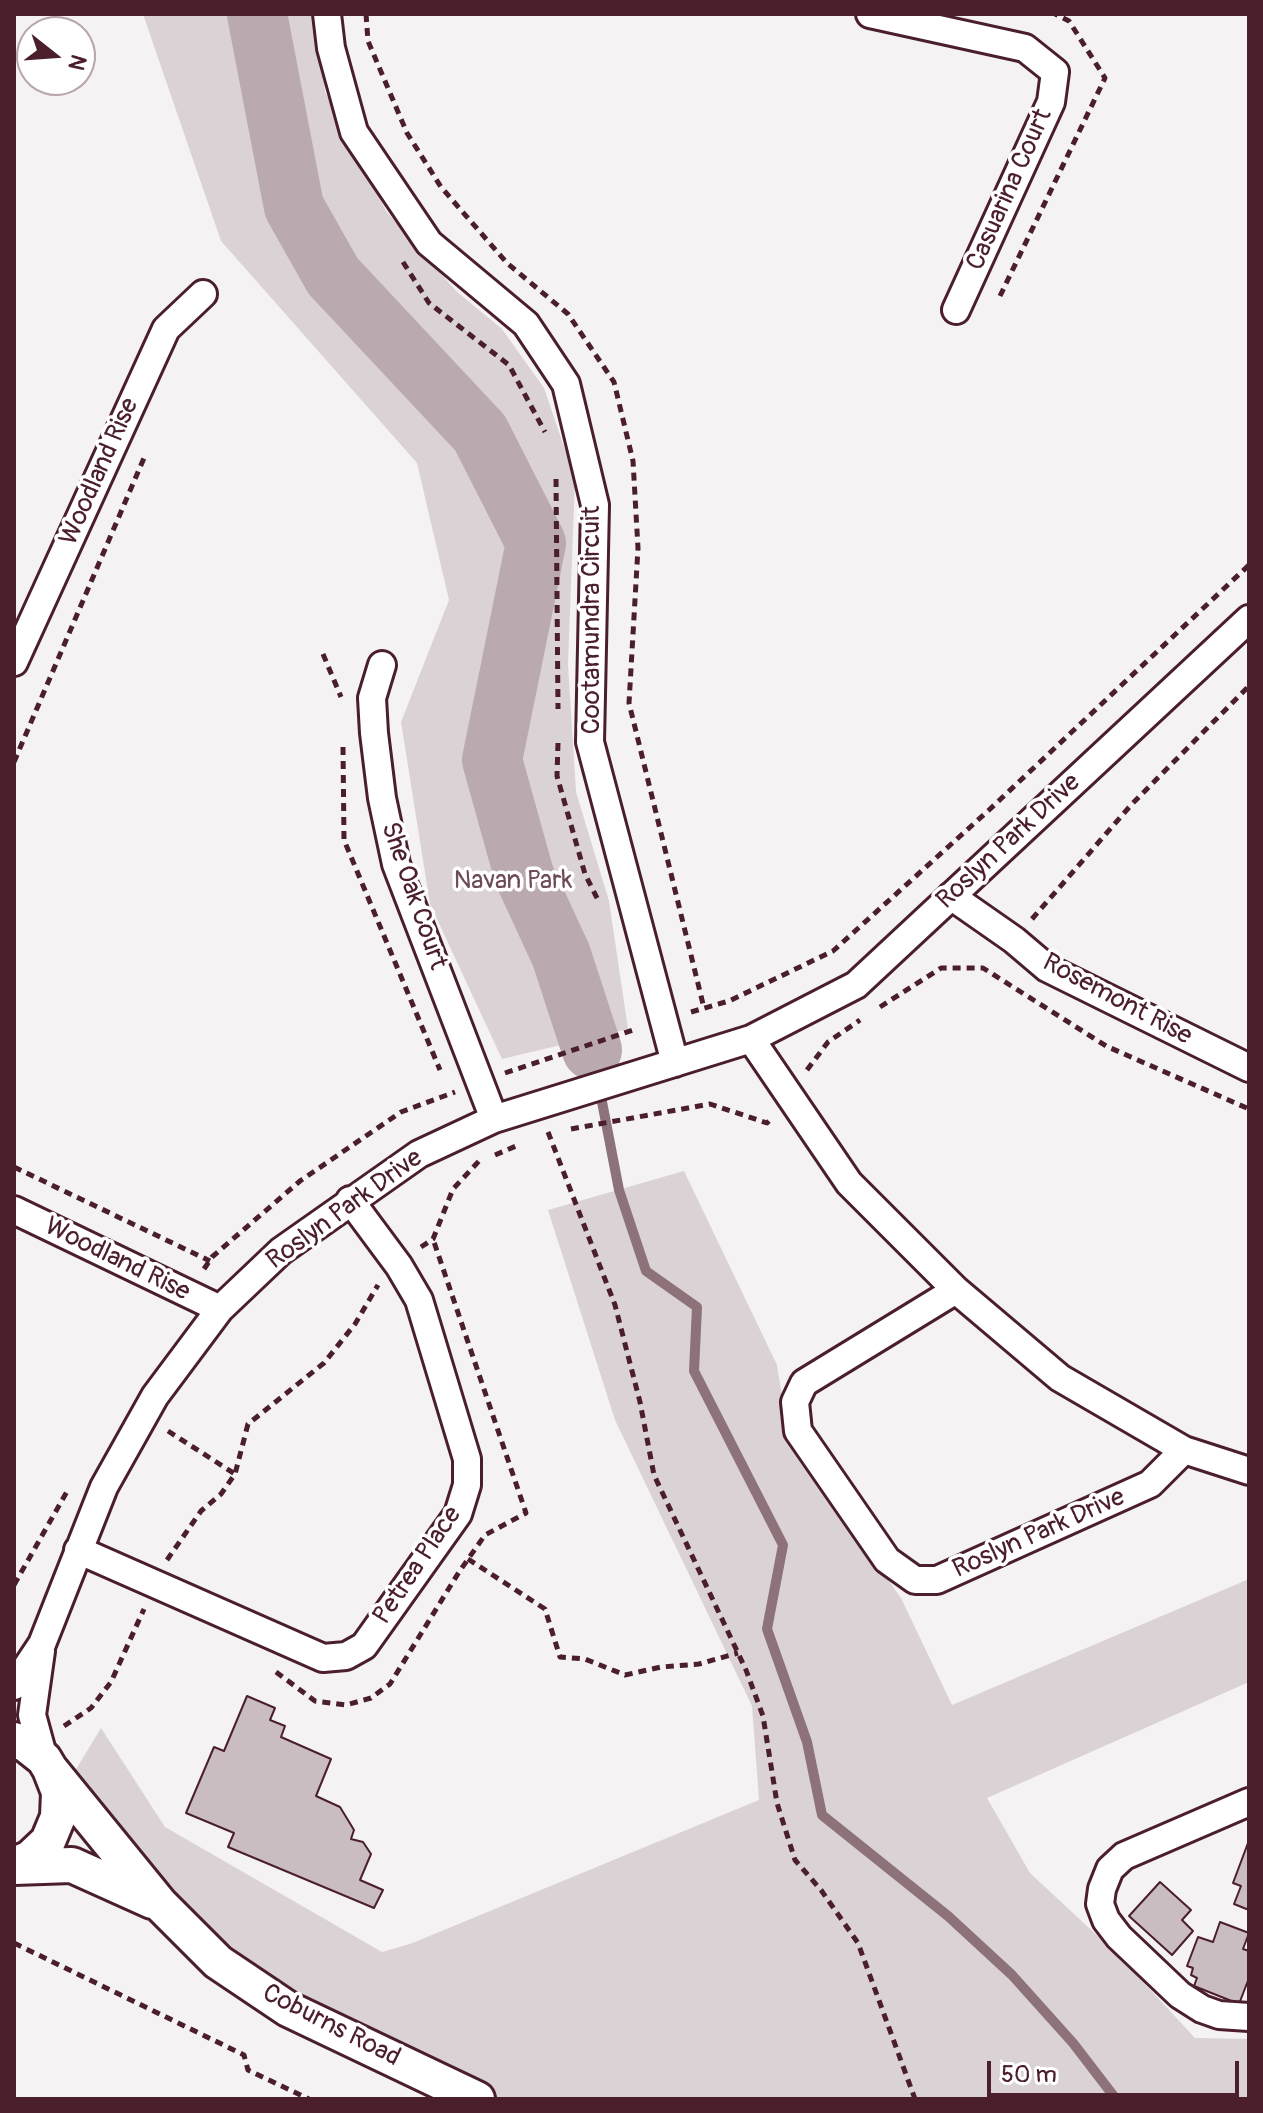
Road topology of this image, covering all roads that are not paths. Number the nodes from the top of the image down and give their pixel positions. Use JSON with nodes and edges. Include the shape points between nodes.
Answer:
{"nodes":[{"id":1,"x":327,"y":14,"type":"edge"},
{"id":2,"x":870,"y":14,"type":"edge"},
{"id":3,"x":203,"y":294,"type":"dead end"},
{"id":4,"x":956,"y":310,"type":"dead end"},
{"id":5,"x":1249,"y":619,"type":"edge"},
{"id":6,"x":14,"y":662,"type":"edge"},
{"id":7,"x":382,"y":665,"type":"dead end"},
{"id":8,"x":951,"y":896,"type":"junction"},
{"id":9,"x":751,"y":1039,"type":"junction"},
{"id":10,"x":675,"y":1063,"type":"junction"},
{"id":11,"x":1249,"y":1068,"type":"edge"},
{"id":12,"x":494,"y":1119,"type":"junction"},
{"id":13,"x":350,"y":1200,"type":"junction"},
{"id":14,"x":14,"y":1210,"type":"edge"},
{"id":15,"x":956,"y":1290,"type":"junction"},
{"id":16,"x":220,"y":1309,"type":"junction"},
{"id":17,"x":1184,"y":1450,"type":"junction"},
{"id":18,"x":1249,"y":1471,"type":"edge"},
{"id":19,"x":78,"y":1550,"type":"junction"},
{"id":20,"x":42,"y":1644,"type":"junction"},
{"id":21,"x":14,"y":1686,"type":"edge"},
{"id":22,"x":23,"y":1728,"type":"edge"},
{"id":23,"x":47,"y":1764,"type":"junction"},
{"id":24,"x":1249,"y":1802,"type":"edge"},
{"id":25,"x":14,"y":1866,"type":"edge"},
{"id":26,"x":160,"y":1904,"type":"junction"},
{"id":27,"x":1249,"y":2017,"type":"edge"},
{"id":28,"x":477,"y":2099,"type":"edge"}],
"edges":[{"from":1,"to":10,"type":"street","name":"Cootamundra Circuit","via":[[354,132],[429,243],[526,324],[566,384],[595,505],[590,742]]},
{"from":2,"to":4,"type":"street","name":"Casuarina Court","via":[[1025,48],[1055,72],[1051,102]]},
{"from":3,"to":6,"type":"street","name":"Woodland Rise","via":[[166,329]]},
{"from":5,"to":8,"type":"street","name":"Roslyn Park Drive"},
{"from":7,"to":12,"type":"street","name":"She Oak Court","via":[[372,698],[374,733],[396,864]]},
{"from":8,"to":9,"type":"street","name":"Roslyn Park Drive","via":[[852,987]]},
{"from":8,"to":11,"type":"street","name":"Rosemont Rise","via":[[1047,968]]},
{"from":9,"to":10,"type":"street","name":"Roslyn Park Drive"},
{"from":9,"to":15,"type":"street","via":[[849,1183]]},
{"from":10,"to":12,"type":"street","name":"Roslyn Park Drive"},
{"from":12,"to":13,"type":"street","name":"Roslyn Park Drive","via":[[419,1154]]},
{"from":13,"to":16,"type":"street","name":"Roslyn Park Drive","via":[[281,1251]]},
{"from":13,"to":19,"type":"street","name":"Petrea Place","via":[[419,1300],[467,1459],[467,1485],[458,1514],[364,1646],[346,1656],[323,1658]]},
{"from":14,"to":16,"type":"street","name":"Woodland Rise"},
{"from":15,"to":17,"type":"street","via":[[1060,1378]]},
{"from":15,"to":17,"type":"street","name":"Roslyn Park Drive","via":[[804,1383],[795,1402],[798,1431],[887,1560],[915,1580],[937,1580],[1150,1484]]},
{"from":16,"to":19,"type":"street","name":"Roslyn Park Drive","via":[[155,1396],[104,1487]]},
{"from":17,"to":18,"type":"street"},
{"from":19,"to":20,"type":"street","name":"Roslyn Park Drive"},
{"from":20,"to":21,"type":"street","name":"Roslyn Park Drive"},
{"from":20,"to":22,"type":"street","name":"Roslyn Park Drive"},
{"from":22,"to":23,"type":"street","name":"Coburns Road","via":[[25,1744]]},
{"from":23,"to":25,"type":"street","via":[[59,1792],[58,1817],[48,1841]]},
{"from":23,"to":26,"type":"street","name":"Coburns Road"},
{"from":24,"to":27,"type":"street","via":[[1124,1856],[1110,1869],[1100,1904],[1119,1937],[1180,1995],[1219,2015]]},
{"from":25,"to":26,"type":"street","name":"Coburns Road","via":[[72,1865]]},
{"from":26,"to":28,"type":"street","name":"Coburns Road","via":[[218,1962],[288,2009]]}]}
